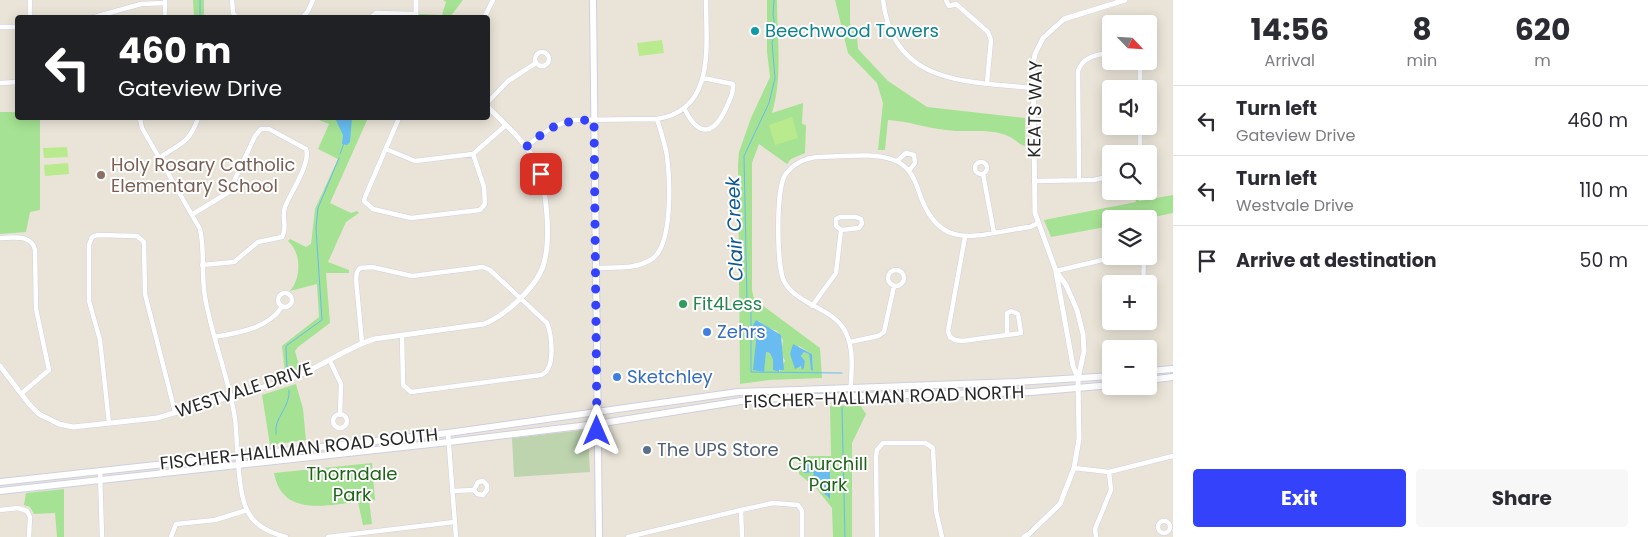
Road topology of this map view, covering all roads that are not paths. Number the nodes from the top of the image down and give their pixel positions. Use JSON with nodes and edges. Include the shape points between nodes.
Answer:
{"nodes":[{"id":1,"x":30,"y":0,"type":"edge"},
{"id":2,"x":232,"y":0,"type":"edge"},
{"id":3,"x":314,"y":0,"type":"edge"},
{"id":4,"x":416,"y":0,"type":"edge"},
{"id":5,"x":493,"y":0,"type":"edge"},
{"id":6,"x":593,"y":0,"type":"edge"},
{"id":7,"x":706,"y":0,"type":"edge"},
{"id":8,"x":883,"y":0,"type":"edge"},
{"id":9,"x":946,"y":0,"type":"edge"},
{"id":10,"x":1125,"y":0,"type":"edge"},
{"id":11,"x":165,"y":1,"type":"edge"},
{"id":12,"x":957,"y":2,"type":"edge"},
{"id":13,"x":30,"y":15,"type":"edge"},
{"id":14,"x":102,"y":15,"type":"edge"},
{"id":15,"x":165,"y":15,"type":"edge"},
{"id":16,"x":235,"y":15,"type":"edge"},
{"id":17,"x":306,"y":15,"type":"edge"},
{"id":18,"x":374,"y":15,"type":"edge"},
{"id":19,"x":403,"y":15,"type":"edge"},
{"id":20,"x":416,"y":15,"type":"edge"},
{"id":21,"x":485,"y":15,"type":"edge"},
{"id":22,"x":0,"y":27,"type":"edge"},
{"id":23,"x":15,"y":27,"type":"edge"},
{"id":24,"x":1102,"y":55,"type":"edge"},
{"id":25,"x":536,"y":63,"type":"dead end"},
{"id":26,"x":703,"y":78,"type":"junction"},
{"id":27,"x":0,"y":82,"type":"edge"},
{"id":28,"x":15,"y":82,"type":"edge"},
{"id":29,"x":986,"y":83,"type":"junction"},
{"id":30,"x":1032,"y":88,"type":"junction"},
{"id":31,"x":490,"y":100,"type":"edge"},
{"id":32,"x":490,"y":109,"type":"edge"},
{"id":33,"x":684,"y":110,"type":"junction"},
{"id":34,"x":657,"y":119,"type":"junction"},
{"id":35,"x":140,"y":120,"type":"edge"},
{"id":36,"x":197,"y":120,"type":"edge"},
{"id":37,"x":398,"y":120,"type":"edge"},
{"id":38,"x":594,"y":120,"type":"junction"},
{"id":39,"x":506,"y":125,"type":"junction"},
{"id":40,"x":526,"y":147,"type":"junction"},
{"id":41,"x":386,"y":149,"type":"junction"},
{"id":42,"x":472,"y":154,"type":"junction"},
{"id":43,"x":159,"y":158,"type":"junction"},
{"id":44,"x":897,"y":161,"type":"junction"},
{"id":45,"x":909,"y":171,"type":"junction"},
{"id":46,"x":983,"y":174,"type":"dead end"},
{"id":47,"x":1102,"y":177,"type":"edge"},
{"id":48,"x":1080,"y":180,"type":"junction"},
{"id":49,"x":1034,"y":181,"type":"junction"},
{"id":50,"x":193,"y":214,"type":"junction"},
{"id":51,"x":1038,"y":224,"type":"junction"},
{"id":52,"x":841,"y":230,"type":"junction"},
{"id":53,"x":994,"y":233,"type":"junction"},
{"id":54,"x":965,"y":237,"type":"junction"},
{"id":55,"x":0,"y":238,"type":"edge"},
{"id":56,"x":1102,"y":260,"type":"edge"},
{"id":57,"x":202,"y":264,"type":"junction"},
{"id":58,"x":596,"y":268,"type":"junction"},
{"id":59,"x":1056,"y":271,"type":"junction"},
{"id":60,"x":894,"y":286,"type":"dead end"},
{"id":61,"x":520,"y":298,"type":"junction"},
{"id":62,"x":282,"y":306,"type":"dead end"},
{"id":63,"x":812,"y":306,"type":"junction"},
{"id":64,"x":1007,"y":334,"type":"junction"},
{"id":65,"x":402,"y":335,"type":"junction"},
{"id":66,"x":215,"y":337,"type":"junction"},
{"id":67,"x":850,"y":342,"type":"junction"},
{"id":68,"x":362,"y":343,"type":"junction"},
{"id":69,"x":330,"y":361,"type":"junction"},
{"id":70,"x":1,"y":369,"type":"edge"},
{"id":71,"x":1173,"y":369,"type":"edge"},
{"id":72,"x":1157,"y":370,"type":"edge"},
{"id":73,"x":1102,"y":377,"type":"edge"},
{"id":74,"x":1173,"y":377,"type":"edge"},
{"id":75,"x":1078,"y":379,"type":"junction"},
{"id":76,"x":1157,"y":379,"type":"edge"},
{"id":77,"x":850,"y":386,"type":"junction"},
{"id":78,"x":1102,"y":386,"type":"edge"},
{"id":79,"x":1078,"y":389,"type":"junction"},
{"id":80,"x":22,"y":393,"type":"junction"},
{"id":81,"x":230,"y":397,"type":"junction"},
{"id":82,"x":850,"y":397,"type":"junction"},
{"id":83,"x":175,"y":412,"type":"junction"},
{"id":84,"x":597,"y":414,"type":"junction"},
{"id":85,"x":340,"y":415,"type":"dead end"},
{"id":86,"x":109,"y":423,"type":"junction"},
{"id":87,"x":597,"y":424,"type":"junction"},
{"id":88,"x":448,"y":433,"type":"junction"},
{"id":89,"x":449,"y":442,"type":"junction"},
{"id":90,"x":239,"y":455,"type":"junction"},
{"id":91,"x":1173,"y":456,"type":"edge"},
{"id":92,"x":240,"y":465,"type":"junction"},
{"id":93,"x":1074,"y":468,"type":"junction"},
{"id":94,"x":100,"y":471,"type":"junction"},
{"id":95,"x":1110,"y":472,"type":"junction"},
{"id":96,"x":101,"y":480,"type":"junction"},
{"id":97,"x":0,"y":482,"type":"edge"},
{"id":98,"x":474,"y":490,"type":"dead end"},
{"id":99,"x":0,"y":491,"type":"edge"},
{"id":100,"x":452,"y":491,"type":"junction"},
{"id":101,"x":0,"y":510,"type":"edge"},
{"id":102,"x":247,"y":510,"type":"junction"},
{"id":103,"x":741,"y":510,"type":"junction"},
{"id":104,"x":454,"y":522,"type":"junction"},
{"id":105,"x":397,"y":530,"type":"junction"},
{"id":106,"x":1028,"y":536,"type":"edge"},
{"id":107,"x":29,"y":537,"type":"edge"},
{"id":108,"x":102,"y":537,"type":"edge"},
{"id":109,"x":171,"y":537,"type":"edge"},
{"id":110,"x":286,"y":537,"type":"edge"},
{"id":111,"x":328,"y":537,"type":"edge"},
{"id":112,"x":332,"y":537,"type":"edge"},
{"id":113,"x":397,"y":537,"type":"edge"},
{"id":114,"x":456,"y":537,"type":"edge"},
{"id":115,"x":599,"y":537,"type":"edge"},
{"id":116,"x":628,"y":537,"type":"edge"},
{"id":117,"x":742,"y":537,"type":"edge"},
{"id":118,"x":802,"y":537,"type":"edge"},
{"id":119,"x":877,"y":537,"type":"edge"},
{"id":120,"x":942,"y":537,"type":"edge"},
{"id":121,"x":1096,"y":537,"type":"edge"}],
"edges":[{"from":1,"to":13,"type":"street"},
{"from":2,"to":16,"type":"street"},
{"from":3,"to":17,"type":"street"},
{"from":4,"to":20,"type":"street"},
{"from":5,"to":21,"type":"street"},
{"from":6,"to":38,"type":"main road"},
{"from":7,"to":26,"type":"street"},
{"from":8,"to":29,"type":"street","via":[[890,33],[898,46],[922,67],[950,79]]},
{"from":9,"to":12,"type":"street","via":[[949,6]]},
{"from":10,"to":30,"type":"street","name":"KEATS WAY","via":[[1064,19],[1053,27],[1035,54]]},
{"from":11,"to":14,"type":"street"},
{"from":11,"to":15,"type":"street"},
{"from":12,"to":29,"type":"street","via":[[988,32],[991,40]]},
{"from":18,"to":19,"type":"street"},
{"from":22,"to":23,"type":"street"},
{"from":24,"to":48,"type":"street","via":[[1080,63],[1078,71]]},
{"from":25,"to":31,"type":"street","via":[[508,81]]},
{"from":26,"to":33,"type":"street","via":[[694,100]]},
{"from":26,"to":33,"type":"street","via":[[734,84],[721,120],[708,130],[699,128]]},
{"from":27,"to":28,"type":"street"},
{"from":29,"to":30,"type":"street"},
{"from":30,"to":49,"type":"street","name":"KEATS WAY"},
{"from":32,"to":39,"type":"street","name":"WESTVALE DRIVE"},
{"from":33,"to":34,"type":"street","via":[[674,116]]},
{"from":34,"to":38,"type":"street"},
{"from":34,"to":58,"type":"street","via":[[667,158],[664,243],[653,258],[634,266]]},
{"from":35,"to":43,"type":"street"},
{"from":36,"to":43,"type":"street","via":[[184,143]]},
{"from":37,"to":41,"type":"street"},
{"from":38,"to":40,"type":"street","via":[[560,123]]},
{"from":38,"to":58,"type":"main road"},
{"from":39,"to":40,"type":"street","name":"WESTVALE DRIVE"},
{"from":39,"to":42,"type":"street"},
{"from":40,"to":61,"type":"street","name":"WESTVALE DRIVE","via":[[538,167],[545,189],[546,252],[539,275]]},
{"from":41,"to":42,"type":"street","via":[[415,161]]},
{"from":41,"to":42,"type":"street","via":[[364,201],[373,208],[413,219],[475,211],[483,207],[486,200],[484,188]]},
{"from":43,"to":50,"type":"street"},
{"from":44,"to":45,"type":"street"},
{"from":44,"to":45,"type":"street","via":[[906,153],[914,155],[915,163]]},
{"from":44,"to":63,"type":"street","via":[[878,156],[818,157],[802,161],[785,176],[778,194],[781,274],[790,291]]},
{"from":45,"to":54,"type":"street","via":[[932,218],[951,234]]},
{"from":46,"to":53,"type":"street"},
{"from":47,"to":48,"type":"street"},
{"from":48,"to":49,"type":"street"},
{"from":49,"to":51,"type":"street","name":"KEATS WAY"},
{"from":50,"to":57,"type":"street","via":[[203,242]]},
{"from":50,"to":57,"type":"street","via":[[229,192],[261,129],[269,129],[306,149],[307,160],[284,212],[282,237],[258,242],[234,262]]},
{"from":51,"to":53,"type":"street"},
{"from":51,"to":59,"type":"street","name":"KEATS WAY"},
{"from":52,"to":52,"type":"street","via":[[859,228],[861,219],[836,219],[836,226]]},
{"from":52,"to":63,"type":"street","via":[[836,273]]},
{"from":53,"to":54,"type":"street"},
{"from":54,"to":64,"type":"street","via":[[948,331],[950,337],[962,340]]},
{"from":55,"to":80,"type":"street","via":[[27,238],[35,250],[36,309],[49,370]]},
{"from":56,"to":59,"type":"street"},
{"from":57,"to":66,"type":"street","via":[[203,286]]},
{"from":58,"to":84,"type":"main road"},
{"from":59,"to":75,"type":"street","name":"KEATS WAY"},
{"from":59,"to":75,"type":"street","name":"KEATS WAY","via":[[1077,310],[1083,334],[1084,352]]},
{"from":60,"to":67,"type":"street","via":[[884,332]]},
{"from":61,"to":65,"type":"street","name":"WESTVALE DRIVE","via":[[502,315],[484,324]]},
{"from":61,"to":65,"type":"street","via":[[543,318],[549,329],[550,367],[546,374],[408,391],[402,381]]},
{"from":61,"to":68,"type":"street","via":[[483,267],[412,276],[364,266],[356,274]]},
{"from":62,"to":66,"type":"street","via":[[263,325]]},
{"from":63,"to":67,"type":"street","via":[[841,324]]},
{"from":64,"to":64,"type":"street","via":[[1022,331],[1015,312],[1007,313]]},
{"from":65,"to":68,"type":"street","name":"WESTVALE DRIVE"},
{"from":66,"to":81,"type":"street"},
{"from":67,"to":77,"type":"street"},
{"from":68,"to":69,"type":"street","name":"WESTVALE DRIVE"},
{"from":69,"to":81,"type":"street","name":"WESTVALE DRIVE","via":[[296,378]]},
{"from":69,"to":85,"type":"street","via":[[340,384]]},
{"from":70,"to":80,"type":"street","name":"WESTVALE DRIVE"},
{"from":71,"to":72,"type":"main road"},
{"from":73,"to":75,"type":"main road","name":"FISCHER-HALLMAN ROAD NORTH"},
{"from":74,"to":76,"type":"main road"},
{"from":75,"to":77,"type":"main road","name":"FISCHER-HALLMAN ROAD NORTH"},
{"from":75,"to":79,"type":"street","name":"KEATS WAY"},
{"from":77,"to":82,"type":"street"},
{"from":77,"to":84,"type":"main road","name":"FISCHER-HALLMAN ROAD NORTH","via":[[738,392]]},
{"from":78,"to":79,"type":"main road","name":"FISCHER-HALLMAN ROAD NORTH"},
{"from":79,"to":82,"type":"main road","name":"FISCHER-HALLMAN ROAD NORTH"},
{"from":79,"to":93,"type":"street","name":"KEATS WAY","via":[[1079,439]]},
{"from":80,"to":86,"type":"street","name":"WESTVALE DRIVE","via":[[39,414],[58,424],[86,426]]},
{"from":81,"to":83,"type":"street","name":"WESTVALE DRIVE"},
{"from":81,"to":90,"type":"street"},
{"from":82,"to":87,"type":"main road","name":"FISCHER-HALLMAN ROAD NORTH","via":[[741,401]]},
{"from":83,"to":86,"type":"street","name":"WESTVALE DRIVE","via":[[157,418]]},
{"from":83,"to":86,"type":"street","via":[[145,294],[144,242],[137,236],[97,235],[92,237],[89,245],[90,301],[100,340]]},
{"from":84,"to":87,"type":"main road"},
{"from":84,"to":88,"type":"main road","name":"FISCHER-HALLMAN ROAD SOUTH"},
{"from":87,"to":89,"type":"main road","name":"FISCHER-HALLMAN ROAD SOUTH"},
{"from":87,"to":115,"type":"main road"},
{"from":88,"to":89,"type":"street"},
{"from":88,"to":90,"type":"main road","name":"FISCHER-HALLMAN ROAD SOUTH"},
{"from":89,"to":92,"type":"main road","name":"FISCHER-HALLMAN ROAD SOUTH"},
{"from":89,"to":100,"type":"street"},
{"from":90,"to":92,"type":"street"},
{"from":90,"to":94,"type":"main road","name":"FISCHER-HALLMAN ROAD SOUTH"},
{"from":91,"to":95,"type":"street"},
{"from":92,"to":96,"type":"main road","name":"FISCHER-HALLMAN ROAD SOUTH"},
{"from":92,"to":102,"type":"street"},
{"from":93,"to":95,"type":"street"},
{"from":93,"to":106,"type":"street","name":"KEATS WAY","via":[[1060,504]]},
{"from":94,"to":96,"type":"street"},
{"from":94,"to":97,"type":"main road","name":"FISCHER-HALLMAN ROAD SOUTH"},
{"from":95,"to":121,"type":"street","via":[[1111,490],[1095,529]]},
{"from":96,"to":99,"type":"main road","name":"FISCHER-HALLMAN ROAD SOUTH"},
{"from":96,"to":108,"type":"street"},
{"from":98,"to":100,"type":"street"},
{"from":100,"to":104,"type":"street"},
{"from":101,"to":107,"type":"street","via":[[18,508],[27,511],[30,517]]},
{"from":102,"to":109,"type":"street","via":[[215,520],[176,524]]},
{"from":102,"to":110,"type":"street","via":[[269,532]]},
{"from":103,"to":116,"type":"street"},
{"from":103,"to":117,"type":"street"},
{"from":103,"to":118,"type":"street","via":[[773,503],[798,505],[802,511]]},
{"from":104,"to":105,"type":"street"},
{"from":104,"to":114,"type":"street"},
{"from":105,"to":112,"type":"street"},
{"from":105,"to":113,"type":"street"},
{"from":111,"to":112,"type":"street"},
{"from":119,"to":120,"type":"street","via":[[877,450],[883,443],[925,443],[933,448],[935,502]]}]}
